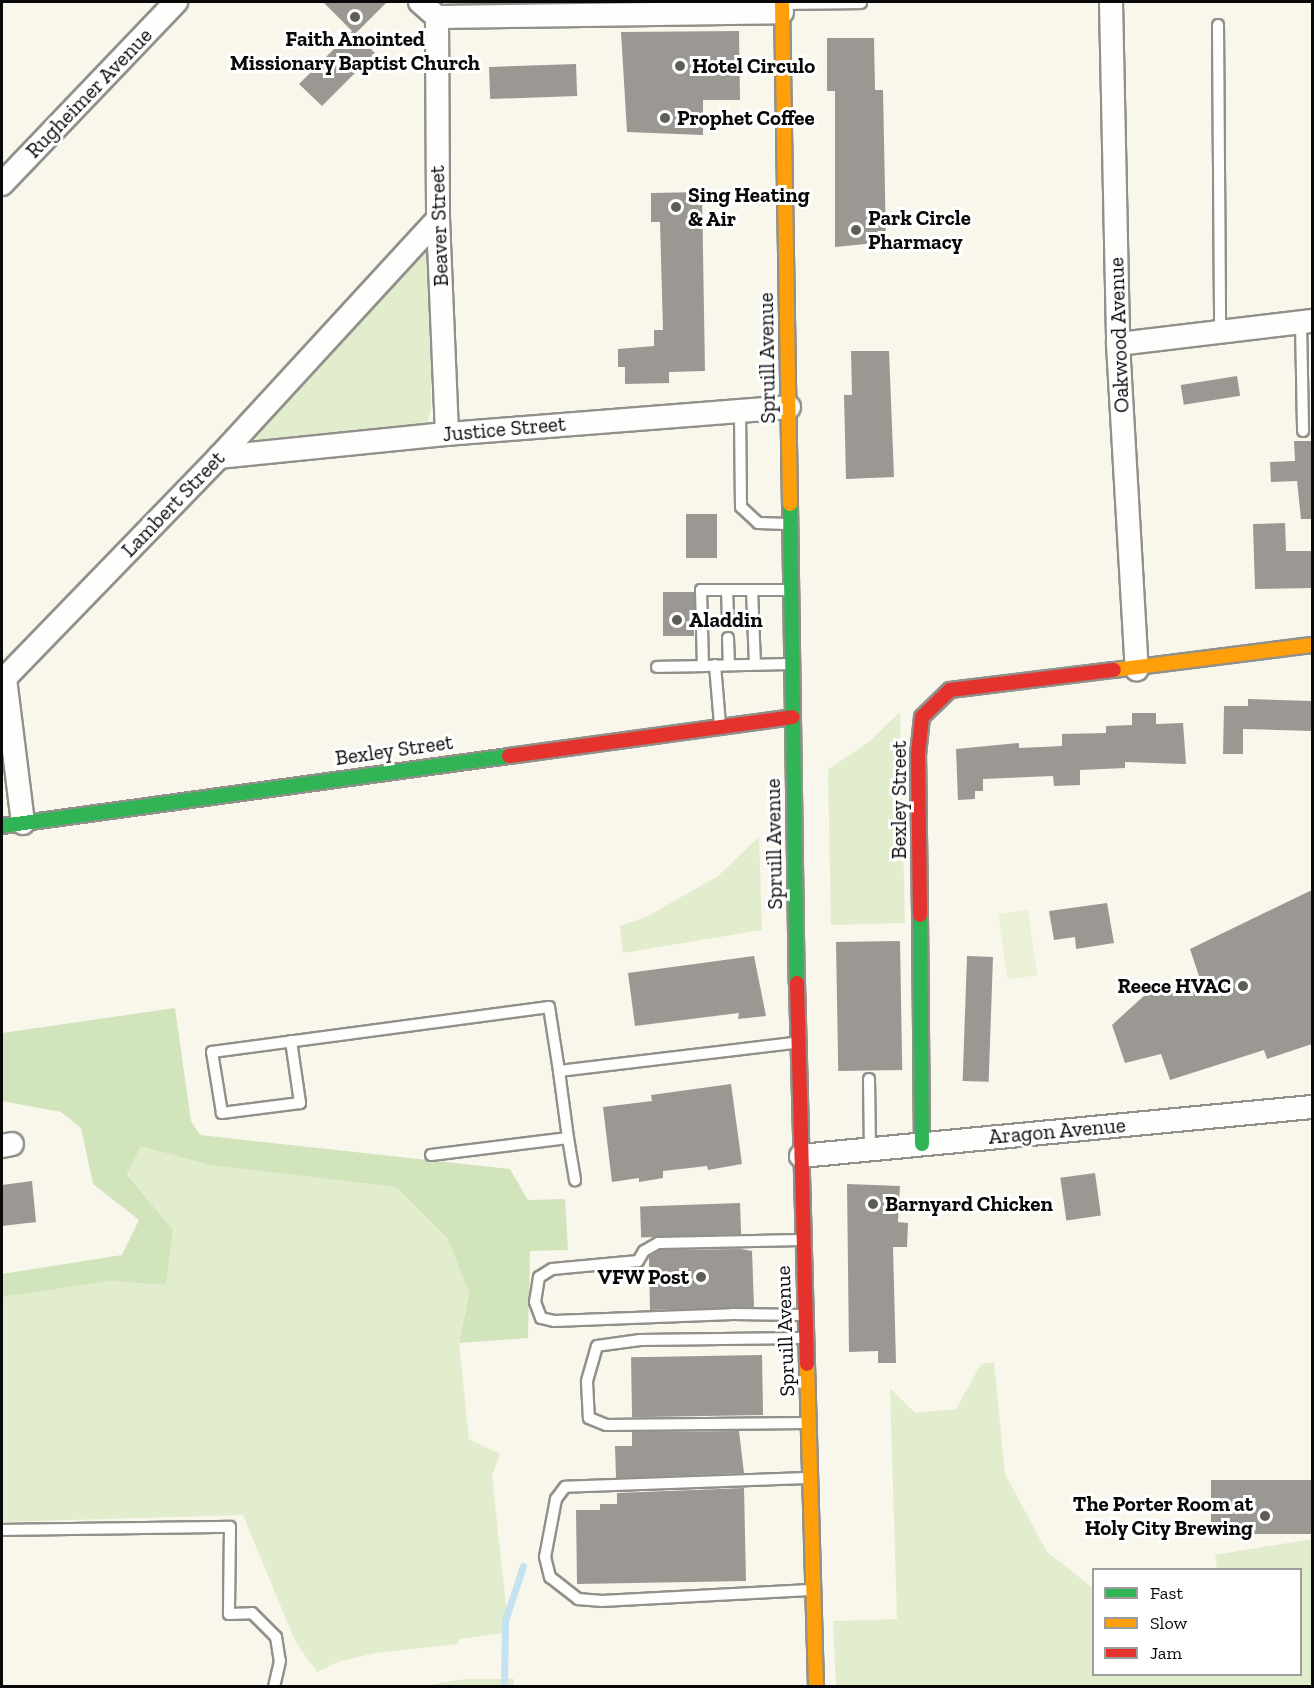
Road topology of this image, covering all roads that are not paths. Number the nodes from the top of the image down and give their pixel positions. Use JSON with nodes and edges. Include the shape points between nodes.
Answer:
{"nodes":[{"id":1,"x":176,"y":2,"type":"edge"},
{"id":2,"x":420,"y":2,"type":"edge"},
{"id":3,"x":1111,"y":2,"type":"edge"},
{"id":4,"x":861,"y":3,"type":"edge"},
{"id":5,"x":782,"y":6,"type":"edge"},
{"id":6,"x":437,"y":17,"type":"junction"},
{"id":7,"x":1218,"y":25,"type":"dead end"},
{"id":8,"x":2,"y":184,"type":"edge"},
{"id":9,"x":438,"y":219,"type":"junction"},
{"id":10,"x":1307,"y":322,"type":"edge"},
{"id":11,"x":1220,"y":334,"type":"junction"},
{"id":12,"x":1118,"y":344,"type":"junction"},
{"id":13,"x":789,"y":407,"type":"junction"},
{"id":14,"x":740,"y":411,"type":"junction"},
{"id":15,"x":1303,"y":431,"type":"dead end"},
{"id":16,"x":447,"y":434,"type":"junction"},
{"id":17,"x":219,"y":457,"type":"junction"},
{"id":18,"x":790,"y":524,"type":"junction"},
{"id":19,"x":727,"y":590,"type":"junction"},
{"id":20,"x":752,"y":590,"type":"junction"},
{"id":21,"x":791,"y":591,"type":"junction"},
{"id":22,"x":728,"y":616,"type":"dead end"},
{"id":23,"x":728,"y":638,"type":"dead end"},
{"id":24,"x":1312,"y":645,"type":"edge"},
{"id":25,"x":755,"y":664,"type":"junction"},
{"id":26,"x":792,"y":664,"type":"junction"},
{"id":27,"x":716,"y":665,"type":"junction"},
{"id":28,"x":729,"y":665,"type":"junction"},
{"id":29,"x":703,"y":666,"type":"junction"},
{"id":30,"x":657,"y":667,"type":"dead end"},
{"id":31,"x":1137,"y":669,"type":"junction"},
{"id":32,"x":3,"y":676,"type":"edge"},
{"id":33,"x":792,"y":717,"type":"junction"},
{"id":34,"x":720,"y":727,"type":"junction"},
{"id":35,"x":12,"y":824,"type":"edge"},
{"id":36,"x":291,"y":1041,"type":"junction"},
{"id":37,"x":798,"y":1042,"type":"junction"},
{"id":38,"x":559,"y":1071,"type":"junction"},
{"id":39,"x":869,"y":1079,"type":"dead end"},
{"id":40,"x":1312,"y":1107,"type":"edge"},
{"id":41,"x":568,"y":1138,"type":"junction"},
{"id":42,"x":922,"y":1144,"type":"junction"},
{"id":43,"x":870,"y":1149,"type":"junction"},
{"id":44,"x":431,"y":1155,"type":"dead end"},
{"id":45,"x":801,"y":1155,"type":"junction"},
{"id":46,"x":575,"y":1180,"type":"dead end"},
{"id":47,"x":804,"y":1240,"type":"junction"},
{"id":48,"x":806,"y":1316,"type":"junction"},
{"id":49,"x":806,"y":1338,"type":"junction"},
{"id":50,"x":809,"y":1423,"type":"junction"},
{"id":51,"x":810,"y":1478,"type":"junction"},
{"id":52,"x":2,"y":1530,"type":"edge"},
{"id":53,"x":813,"y":1590,"type":"junction"},
{"id":54,"x":274,"y":1686,"type":"edge"},
{"id":55,"x":816,"y":1686,"type":"edge"}],
"edges":[{"from":1,"to":8,"type":"street","name":"Rugheimer Avenue"},
{"from":2,"to":6,"type":"street"},
{"from":3,"to":12,"type":"street","name":"Oakwood Avenue"},
{"from":4,"to":5,"type":"lane"},
{"from":5,"to":6,"type":"street"},
{"from":5,"to":13,"type":"street","name":"Spruill Avenue"},
{"from":6,"to":9,"type":"street","name":"Beaver Street"},
{"from":7,"to":11,"type":"lane"},
{"from":9,"to":16,"type":"street","name":"Beaver Street"},
{"from":9,"to":17,"type":"street","name":"Lambert Street"},
{"from":10,"to":11,"type":"street"},
{"from":10,"to":15,"type":"lane"},
{"from":11,"to":12,"type":"street"},
{"from":12,"to":31,"type":"street","name":"Oakwood Avenue"},
{"from":13,"to":14,"type":"street","name":"Justice Street"},
{"from":13,"to":18,"type":"street","name":"Spruill Avenue"},
{"from":14,"to":16,"type":"street","name":"Justice Street"},
{"from":14,"to":18,"type":"lane","via":[[741,507],[758,523]]},
{"from":16,"to":17,"type":"street","name":"Justice Street"},
{"from":17,"to":32,"type":"street","name":"Lambert Street"},
{"from":18,"to":21,"type":"street","name":"Spruill Avenue"},
{"from":19,"to":20,"type":"lane"},
{"from":19,"to":22,"type":"lane"},
{"from":19,"to":29,"type":"lane","via":[[701,590]]},
{"from":20,"to":21,"type":"lane"},
{"from":20,"to":25,"type":"lane"},
{"from":21,"to":26,"type":"street","name":"Spruill Avenue"},
{"from":23,"to":28,"type":"lane"},
{"from":24,"to":31,"type":"street","name":"Bexley Street"},
{"from":25,"to":26,"type":"lane"},
{"from":25,"to":28,"type":"lane"},
{"from":26,"to":33,"type":"street","name":"Spruill Avenue"},
{"from":27,"to":28,"type":"lane"},
{"from":27,"to":29,"type":"lane"},
{"from":27,"to":34,"type":"lane"},
{"from":29,"to":30,"type":"lane"},
{"from":31,"to":42,"type":"street","name":"Bexley Street","via":[[950,690],[922,717],[918,755]]},
{"from":32,"to":35,"type":"street","name":"Lambert Street"},
{"from":33,"to":34,"type":"street","name":"Bexley Street"},
{"from":33,"to":37,"type":"street","name":"Spruill Avenue"},
{"from":34,"to":35,"type":"street","name":"Bexley Street"},
{"from":36,"to":36,"type":"lane","via":[[212,1052],[222,1113],[300,1103]]},
{"from":36,"to":38,"type":"lane","via":[[549,1007]]},
{"from":37,"to":38,"type":"lane"},
{"from":37,"to":45,"type":"street","name":"Spruill Avenue"},
{"from":38,"to":41,"type":"lane"},
{"from":39,"to":43,"type":"lane"},
{"from":40,"to":42,"type":"street","name":"Aragon Avenue"},
{"from":41,"to":44,"type":"lane"},
{"from":41,"to":46,"type":"lane"},
{"from":42,"to":43,"type":"street","name":"Aragon Avenue"},
{"from":43,"to":45,"type":"street","name":"Aragon Avenue"},
{"from":45,"to":47,"type":"street","name":"Spruill Avenue"},
{"from":47,"to":48,"type":"street","name":"Spruill Avenue"},
{"from":47,"to":48,"type":"lane","via":[[658,1243],[644,1251],[638,1261],[552,1269],[539,1277],[535,1302],[541,1318],[554,1321],[733,1314]]},
{"from":48,"to":49,"type":"street","name":"Spruill Avenue"},
{"from":49,"to":50,"type":"street","name":"Spruill Avenue"},
{"from":49,"to":50,"type":"lane","via":[[640,1340],[597,1346],[587,1382],[589,1418],[606,1425]]},
{"from":50,"to":51,"type":"street","name":"Spruill Avenue"},
{"from":51,"to":53,"type":"street","name":"Spruill Avenue"},
{"from":51,"to":53,"type":"lane","via":[[565,1487],[556,1499],[545,1557],[550,1577],[578,1599]]},
{"from":52,"to":54,"type":"lane","via":[[230,1527],[229,1614],[252,1613],[276,1637],[280,1661]]},
{"from":53,"to":55,"type":"street","name":"Spruill Avenue"}]}
